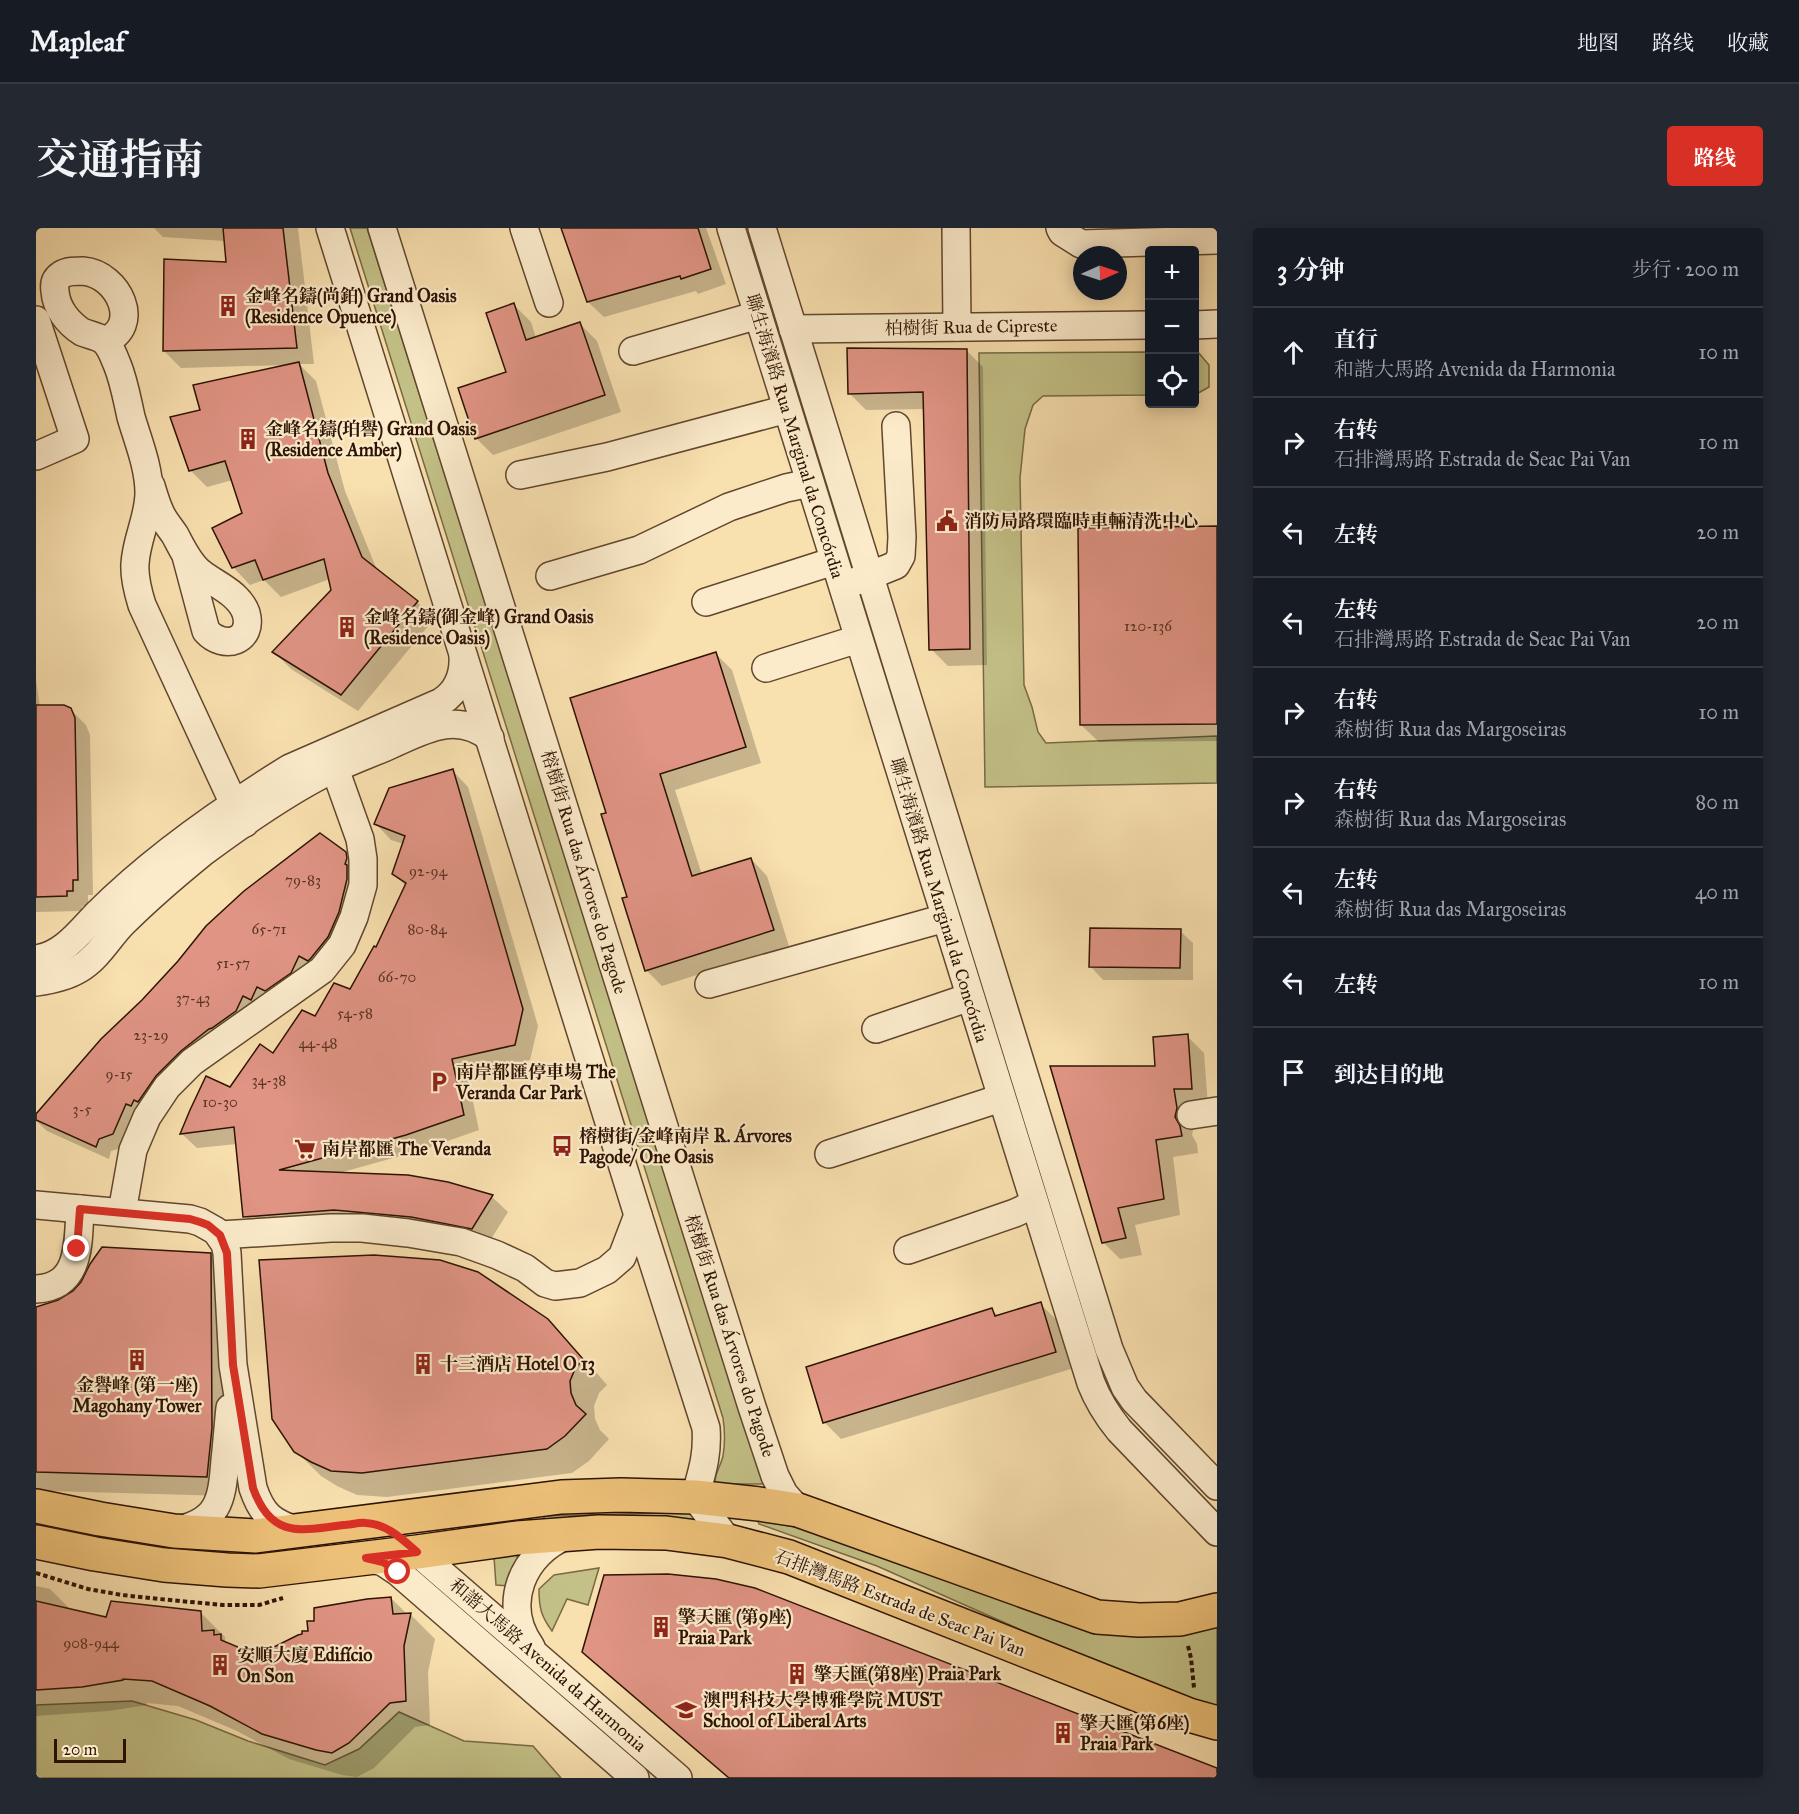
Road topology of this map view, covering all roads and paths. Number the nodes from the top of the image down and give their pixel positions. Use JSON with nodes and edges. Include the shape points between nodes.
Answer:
{"nodes":[{"id":1,"x":330,"y":228,"type":"edge"},
{"id":2,"x":382,"y":228,"type":"edge"},
{"id":3,"x":524,"y":228,"type":"edge"},
{"id":4,"x":731,"y":228,"type":"edge"},
{"id":5,"x":762,"y":228,"type":"edge"},
{"id":6,"x":956,"y":228,"type":"edge"},
{"id":7,"x":1060,"y":228,"type":"edge"},
{"id":8,"x":1217,"y":240,"type":"edge"},
{"id":9,"x":549,"y":303,"type":"dead end"},
{"id":10,"x":758,"y":315,"type":"junction"},
{"id":11,"x":36,"y":320,"type":"edge"},
{"id":12,"x":123,"y":321,"type":"junction"},
{"id":13,"x":1217,"y":324,"type":"edge"},
{"id":14,"x":1145,"y":325,"type":"edge"},
{"id":15,"x":1199,"y":325,"type":"edge"},
{"id":16,"x":957,"y":327,"type":"junction"},
{"id":17,"x":794,"y":329,"type":"junction"},
{"id":18,"x":104,"y":341,"type":"junction"},
{"id":19,"x":633,"y":351,"type":"dead end"},
{"id":20,"x":122,"y":375,"type":"junction"},
{"id":21,"x":787,"y":409,"type":"junction"},
{"id":22,"x":896,"y":426,"type":"dead end"},
{"id":23,"x":36,"y":456,"type":"edge"},
{"id":24,"x":147,"y":473,"type":"junction"},
{"id":25,"x":520,"y":475,"type":"dead end"},
{"id":26,"x":810,"y":483,"type":"junction"},
{"id":27,"x":173,"y":532,"type":"junction"},
{"id":28,"x":140,"y":535,"type":"junction"},
{"id":29,"x":186,"y":556,"type":"dead end"},
{"id":30,"x":834,"y":561,"type":"junction"},
{"id":31,"x":550,"y":576,"type":"dead end"},
{"id":32,"x":870,"y":576,"type":"junction"},
{"id":33,"x":842,"y":587,"type":"junction"},
{"id":34,"x":706,"y":602,"type":"dead end"},
{"id":35,"x":858,"y":639,"type":"junction"},
{"id":36,"x":463,"y":655,"type":"junction"},
{"id":37,"x":766,"y":668,"type":"dead end"},
{"id":38,"x":490,"y":738,"type":"junction"},
{"id":39,"x":335,"y":768,"type":"junction"},
{"id":40,"x":240,"y":814,"type":"junction"},
{"id":41,"x":945,"y":918,"type":"junction"},
{"id":42,"x":36,"y":958,"type":"edge"},
{"id":43,"x":36,"y":982,"type":"edge"},
{"id":44,"x":709,"y":984,"type":"dead end"},
{"id":45,"x":970,"y":997,"type":"junction"},
{"id":46,"x":876,"y":1029,"type":"dead end"},
{"id":47,"x":1001,"y":1098,"type":"junction"},
{"id":48,"x":830,"y":1154,"type":"dead end"},
{"id":49,"x":1034,"y":1204,"type":"junction"},
{"id":50,"x":36,"y":1205,"type":"edge"},
{"id":51,"x":80,"y":1209,"type":"junction"},
{"id":52,"x":122,"y":1212,"type":"junction"},
{"id":53,"x":638,"y":1215,"type":"junction"},
{"id":54,"x":220,"y":1235,"type":"junction"},
{"id":55,"x":908,"y":1250,"type":"dead end"},
{"id":56,"x":36,"y":1289,"type":"edge"},
{"id":57,"x":233,"y":1365,"type":"junction"},
{"id":58,"x":1217,"y":1485,"type":"edge"},
{"id":59,"x":695,"y":1497,"type":"junction"},
{"id":60,"x":36,"y":1506,"type":"edge"},
{"id":61,"x":798,"y":1510,"type":"junction"},
{"id":62,"x":455,"y":1511,"type":"junction"},
{"id":63,"x":365,"y":1523,"type":"junction"},
{"id":64,"x":174,"y":1531,"type":"junction"},
{"id":65,"x":299,"y":1531,"type":"junction"},
{"id":66,"x":1217,"y":1532,"type":"edge"},
{"id":67,"x":575,"y":1533,"type":"junction"},
{"id":68,"x":728,"y":1541,"type":"junction"},
{"id":69,"x":36,"y":1542,"type":"edge"},
{"id":70,"x":417,"y":1552,"type":"junction"},
{"id":71,"x":366,"y":1558,"type":"junction"},
{"id":72,"x":428,"y":1599,"type":"junction"},
{"id":73,"x":1217,"y":1610,"type":"edge"},
{"id":74,"x":1180,"y":1619,"type":"junction"},
{"id":75,"x":537,"y":1656,"type":"junction"},
{"id":76,"x":1203,"y":1719,"type":"edge"},
{"id":77,"x":635,"y":1778,"type":"edge"},
{"id":78,"x":678,"y":1778,"type":"edge"}],
"edges":[{"from":1,"to":36,"type":"street"},
{"from":2,"to":61,"type":"street","name":"榕樹街 Rua das Árvores do Pagode","via":[[759,1428],[775,1476]]},
{"from":3,"to":9,"type":"street"},
{"from":4,"to":10,"type":"street","name":"聯生海濱路 Rua Marginal da Concórdia"},
{"from":5,"to":17,"type":"street","name":"聯生海濱路 Rua Marginal da Concórdia"},
{"from":6,"to":16,"type":"street"},
{"from":7,"to":8,"type":"street","via":[[1081,244]]},
{"from":10,"to":19,"type":"street"},
{"from":10,"to":21,"type":"street","name":"聯生海濱路 Rua Marginal da Concórdia"},
{"from":11,"to":23,"type":"street","via":[[75,439]]},
{"from":12,"to":18,"type":"street","via":[[120,330]]},
{"from":12,"to":18,"type":"street","via":[[118,294],[101,276],[78,271],[59,276],[56,300],[67,319],[81,331]]},
{"from":12,"to":20,"type":"street"},
{"from":13,"to":15,"type":"street"},
{"from":14,"to":16,"type":"street","name":"柏樹街 Rua de Cipreste"},
{"from":16,"to":17,"type":"street","name":"柏樹街 Rua de Cipreste"},
{"from":17,"to":32,"type":"street","name":"聯生海濱路 Rua Marginal da Concórdia"},
{"from":18,"to":20,"type":"street"},
{"from":20,"to":24,"type":"street"},
{"from":21,"to":25,"type":"street","via":[[607,457]]},
{"from":21,"to":26,"type":"street","name":"聯生海濱路 Rua Marginal da Concórdia"},
{"from":22,"to":32,"type":"street","via":[[901,556],[896,565]]},
{"from":24,"to":27,"type":"street","via":[[157,506]]},
{"from":24,"to":28,"type":"street","via":[[149,493]]},
{"from":26,"to":30,"type":"street","name":"聯生海濱路 Rua Marginal da Concórdia"},
{"from":26,"to":31,"type":"street","via":[[729,507],[639,550]]},
{"from":27,"to":28,"type":"street","via":[[153,524]]},
{"from":27,"to":29,"type":"street"},
{"from":28,"to":40,"type":"street","via":[[135,565],[142,605]]},
{"from":30,"to":33,"type":"street","name":"聯生海濱路 Rua Marginal da Concórdia"},
{"from":30,"to":34,"type":"street"},
{"from":32,"to":33,"type":"street"},
{"from":32,"to":58,"type":"street","name":"聯生海濱路 Rua Marginal da Concórdia","via":[[1109,1349],[1134,1400]]},
{"from":33,"to":35,"type":"street","name":"聯生海濱路 Rua Marginal da Concórdia"},
{"from":35,"to":37,"type":"street"},
{"from":35,"to":41,"type":"street","name":"聯生海濱路 Rua Marginal da Concórdia"},
{"from":36,"to":38,"type":"street"},
{"from":36,"to":40,"type":"street","via":[[464,667],[450,697],[290,768]]},
{"from":38,"to":39,"type":"street","via":[[470,726],[446,724]]},
{"from":38,"to":53,"type":"street"},
{"from":39,"to":40,"type":"street"},
{"from":39,"to":52,"type":"street","via":[[360,839],[363,859],[363,885],[342,945],[322,970],[192,1062],[167,1087],[133,1150]]},
{"from":40,"to":42,"type":"street","via":[[141,874],[56,953]]},
{"from":40,"to":43,"type":"street","via":[[203,853],[121,925],[80,969]]},
{"from":41,"to":44,"type":"street"},
{"from":41,"to":45,"type":"street","name":"聯生海濱路 Rua Marginal da Concórdia"},
{"from":45,"to":46,"type":"street"},
{"from":45,"to":47,"type":"street","name":"聯生海濱路 Rua Marginal da Concórdia"},
{"from":47,"to":48,"type":"street"},
{"from":47,"to":49,"type":"street","name":"聯生海濱路 Rua Marginal da Concórdia"},
{"from":49,"to":55,"type":"street"},
{"from":49,"to":66,"type":"street","name":"聯生海濱路 Rua Marginal da Concórdia","via":[[1097,1399],[1119,1430]]},
{"from":50,"to":51,"type":"street"},
{"from":51,"to":52,"type":"street"},
{"from":51,"to":56,"type":"street","via":[[73,1267],[59,1283]]},
{"from":52,"to":54,"type":"street","via":[[190,1219],[208,1225]]},
{"from":53,"to":54,"type":"street","via":[[622,1257],[607,1270],[580,1283],[555,1286],[525,1268],[461,1242],[408,1233],[331,1228]]},
{"from":53,"to":59,"type":"street","via":[[706,1428],[708,1447]]},
{"from":54,"to":57,"type":"street","via":[[228,1260]]},
{"from":57,"to":64,"type":"street","via":[[223,1490],[217,1506],[205,1519]]},
{"from":57,"to":65,"type":"street","via":[[258,1504],[268,1517]]},
{"from":59,"to":61,"type":"main road"},
{"from":59,"to":62,"type":"main road","via":[[561,1497]]},
{"from":59,"to":68,"type":"street"},
{"from":60,"to":64,"type":"main road"},
{"from":61,"to":74,"type":"main road","via":[[1097,1617]]},
{"from":62,"to":63,"type":"main road"},
{"from":62,"to":70,"type":"main road","via":[[426,1531]]},
{"from":63,"to":65,"type":"main road"},
{"from":63,"to":70,"type":"main road","via":[[382,1526]]},
{"from":64,"to":65,"type":"main road","via":[[256,1536]]},
{"from":67,"to":68,"type":"main road","name":"石排灣馬路 Estrada de Seac Pai Van","via":[[666,1533]]},
{"from":67,"to":70,"type":"main road","name":"石排灣馬路 Estrada de Seac Pai Van"},
{"from":67,"to":75,"type":"street","via":[[554,1540],[537,1554],[524,1573],[517,1594],[524,1638]]},
{"from":68,"to":76,"type":"main road","name":"石排灣馬路 Estrada de Seac Pai Van","via":[[789,1557]]},
{"from":69,"to":71,"type":"main road","name":"石排灣馬路 Estrada de Seac Pai Van","via":[[164,1565],[227,1570],[259,1571]]},
{"from":70,"to":71,"type":"main road","name":"石排灣馬路 Estrada de Seac Pai Van"},
{"from":70,"to":72,"type":"street","via":[[419,1583]]},
{"from":70,"to":75,"type":"street","name":"和諧大馬路 Avenida da Harmonia"},
{"from":71,"to":72,"type":"street","name":"和諧大馬路 Avenida da Harmonia","via":[[383,1562]]},
{"from":72,"to":77,"type":"street","name":"和諧大馬路 Avenida da Harmonia"},
{"from":73,"to":74,"type":"main road"},
{"from":74,"to":76,"type":"path","via":[[1191,1658],[1194,1695]]},
{"from":75,"to":78,"type":"street","name":"和諧大馬路 Avenida da Harmonia"}]}
